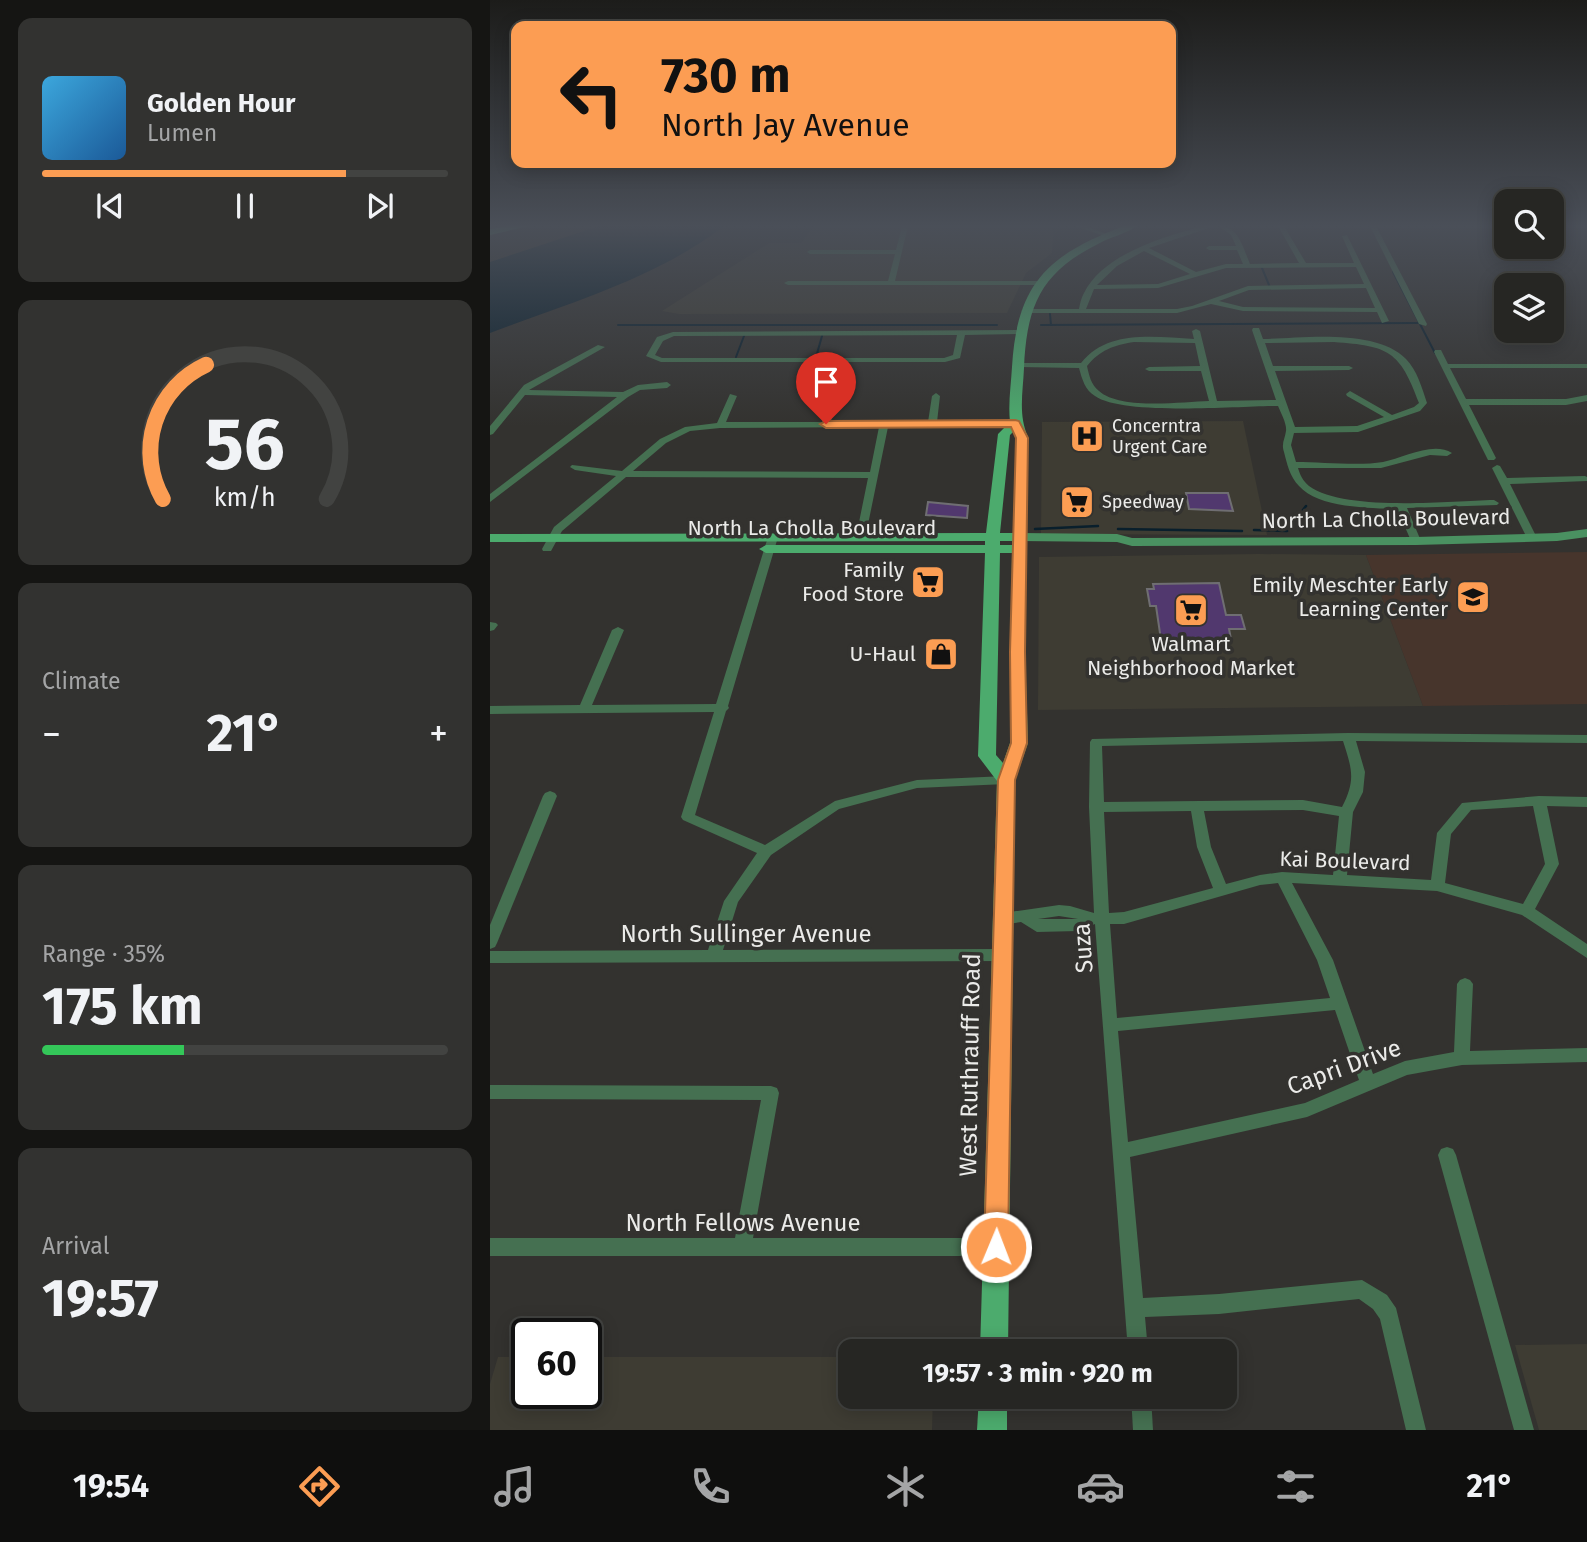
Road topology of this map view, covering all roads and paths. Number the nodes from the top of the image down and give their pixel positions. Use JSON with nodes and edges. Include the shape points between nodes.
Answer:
{"nodes":[{"id":1,"x":1034,"y":293,"type":"edge"},
{"id":2,"x":1090,"y":293,"type":"edge"},
{"id":3,"x":1236,"y":293,"type":"edge"},
{"id":4,"x":1371,"y":293,"type":"edge"},
{"id":5,"x":1407,"y":293,"type":"edge"},
{"id":6,"x":1213,"y":302,"type":"junction"},
{"id":7,"x":1379,"y":310,"type":"junction"},
{"id":8,"x":1026,"y":311,"type":"junction"},
{"id":9,"x":1082,"y":311,"type":"junction"},
{"id":10,"x":1385,"y":321,"type":"dead end"},
{"id":11,"x":1423,"y":324,"type":"dead end"},
{"id":12,"x":1256,"y":330,"type":"dead end"},
{"id":13,"x":1196,"y":331,"type":"dead end"},
{"id":14,"x":1021,"y":332,"type":"junction"},
{"id":15,"x":961,"y":333,"type":"junction"},
{"id":16,"x":1197,"y":341,"type":"junction"},
{"id":17,"x":1261,"y":341,"type":"junction"},
{"id":18,"x":1392,"y":342,"type":"dead end"},
{"id":19,"x":1086,"y":344,"type":"dead end"},
{"id":20,"x":601,"y":347,"type":"dead end"},
{"id":21,"x":1382,"y":347,"type":"junction"},
{"id":22,"x":1099,"y":348,"type":"junction"},
{"id":23,"x":1438,"y":352,"type":"dead end"},
{"id":24,"x":1019,"y":365,"type":"junction"},
{"id":25,"x":1083,"y":366,"type":"junction"},
{"id":26,"x":1447,"y":366,"type":"junction"},
{"id":27,"x":1586,"y":367,"type":"edge"},
{"id":28,"x":1205,"y":368,"type":"junction"},
{"id":29,"x":1349,"y":368,"type":"dead end"},
{"id":30,"x":1149,"y":369,"type":"dead end"},
{"id":31,"x":1270,"y":369,"type":"junction"},
{"id":32,"x":667,"y":386,"type":"dead end"},
{"id":33,"x":522,"y":392,"type":"junction"},
{"id":34,"x":1350,"y":394,"type":"dead end"},
{"id":35,"x":625,"y":395,"type":"junction"},
{"id":36,"x":733,"y":396,"type":"dead end"},
{"id":37,"x":936,"y":396,"type":"dead end"},
{"id":38,"x":1099,"y":396,"type":"junction"},
{"id":39,"x":833,"y":397,"type":"dead end"},
{"id":40,"x":1587,"y":398,"type":"edge"},
{"id":41,"x":1089,"y":400,"type":"dead end"},
{"id":42,"x":1463,"y":402,"type":"junction"},
{"id":43,"x":1283,"y":404,"type":"junction"},
{"id":44,"x":1214,"y":405,"type":"junction"},
{"id":45,"x":1391,"y":418,"type":"junction"},
{"id":46,"x":826,"y":424,"type":"junction"},
{"id":47,"x":932,"y":424,"type":"junction"},
{"id":48,"x":1015,"y":424,"type":"junction"},
{"id":49,"x":720,"y":425,"type":"junction"},
{"id":50,"x":884,"y":425,"type":"junction"},
{"id":51,"x":1291,"y":430,"type":"junction"},
{"id":52,"x":490,"y":432,"type":"edge"},
{"id":53,"x":1447,"y":453,"type":"dead end"},
{"id":54,"x":1491,"y":458,"type":"dead end"},
{"id":55,"x":1292,"y":466,"type":"junction"},
{"id":56,"x":575,"y":467,"type":"dead end"},
{"id":57,"x":1497,"y":468,"type":"dead end"},
{"id":58,"x":623,"y":474,"type":"junction"},
{"id":59,"x":874,"y":475,"type":"junction"},
{"id":60,"x":1585,"y":479,"type":"dead end"},
{"id":61,"x":1506,"y":481,"type":"junction"},
{"id":62,"x":1308,"y":494,"type":"joint"},
{"id":63,"x":490,"y":499,"type":"edge"},
{"id":64,"x":1494,"y":503,"type":"dead end"},
{"id":65,"x":1400,"y":504,"type":"junction"},
{"id":66,"x":1587,"y":533,"type":"edge"},
{"id":67,"x":861,"y":537,"type":"junction"},
{"id":68,"x":1557,"y":537,"type":"junction"},
{"id":69,"x":490,"y":538,"type":"edge"},
{"id":70,"x":1532,"y":538,"type":"junction"},
{"id":71,"x":1416,"y":541,"type":"junction"},
{"id":72,"x":550,"y":543,"type":"junction"},
{"id":73,"x":771,"y":543,"type":"junction"},
{"id":74,"x":992,"y":543,"type":"junction"},
{"id":75,"x":1019,"y":543,"type":"junction"},
{"id":76,"x":1587,"y":543,"type":"edge"},
{"id":77,"x":490,"y":549,"type":"edge"},
{"id":78,"x":618,"y":630,"type":"dead end"},
{"id":79,"x":723,"y":708,"type":"junction"},
{"id":80,"x":490,"y":710,"type":"edge"},
{"id":81,"x":584,"y":710,"type":"junction"},
{"id":82,"x":1348,"y":737,"type":"junction"},
{"id":83,"x":1587,"y":739,"type":"edge"},
{"id":84,"x":1096,"y":742,"type":"joint"},
{"id":85,"x":1006,"y":780,"type":"junction"},
{"id":86,"x":550,"y":796,"type":"dead end"},
{"id":87,"x":1539,"y":801,"type":"junction"},
{"id":88,"x":1587,"y":802,"type":"edge"},
{"id":89,"x":1197,"y":806,"type":"junction"},
{"id":90,"x":1096,"y":807,"type":"junction"},
{"id":91,"x":1346,"y":813,"type":"junction"},
{"id":92,"x":766,"y":851,"type":"junction"},
{"id":93,"x":1282,"y":877,"type":"junction"},
{"id":94,"x":1339,"y":880,"type":"junction"},
{"id":95,"x":1437,"y":886,"type":"junction"},
{"id":96,"x":1222,"y":892,"type":"junction"},
{"id":97,"x":1527,"y":911,"type":"junction"},
{"id":98,"x":1015,"y":918,"type":"junction"},
{"id":99,"x":1097,"y":919,"type":"junction"},
{"id":100,"x":490,"y":943,"type":"edge"},
{"id":101,"x":1587,"y":952,"type":"edge"},
{"id":102,"x":714,"y":955,"type":"junction"},
{"id":103,"x":1002,"y":955,"type":"junction"},
{"id":104,"x":490,"y":957,"type":"edge"},
{"id":105,"x":1465,"y":984,"type":"dead end"},
{"id":106,"x":1340,"y":1003,"type":"junction"},
{"id":107,"x":1112,"y":1025,"type":"junction"},
{"id":108,"x":1587,"y":1055,"type":"edge"},
{"id":109,"x":1462,"y":1058,"type":"junction"},
{"id":110,"x":1368,"y":1083,"type":"junction"},
{"id":111,"x":490,"y":1092,"type":"edge"},
{"id":112,"x":1121,"y":1151,"type":"junction"},
{"id":113,"x":1447,"y":1155,"type":"dead end"},
{"id":114,"x":490,"y":1247,"type":"edge"},
{"id":115,"x":742,"y":1247,"type":"junction"},
{"id":116,"x":996,"y":1247,"type":"junction"},
{"id":117,"x":1135,"y":1308,"type":"junction"},
{"id":118,"x":994,"y":1339,"type":"edge"},
{"id":119,"x":1137,"y":1339,"type":"edge"},
{"id":120,"x":993,"y":1409,"type":"edge"},
{"id":121,"x":1142,"y":1409,"type":"edge"},
{"id":122,"x":992,"y":1430,"type":"edge"},
{"id":123,"x":1143,"y":1430,"type":"edge"},
{"id":124,"x":1416,"y":1430,"type":"edge"},
{"id":125,"x":1524,"y":1430,"type":"edge"}],
"edges":[{"from":1,"to":8,"type":"main road","name":"West Ruthrauff Road"},
{"from":2,"to":9,"type":"street"},
{"from":3,"to":6,"type":"street"},
{"from":4,"to":7,"type":"street"},
{"from":5,"to":11,"type":"street"},
{"from":6,"to":7,"type":"street","via":[[1243,310]]},
{"from":6,"to":9,"type":"street","via":[[1177,311]]},
{"from":7,"to":10,"type":"street"},
{"from":8,"to":9,"type":"street"},
{"from":8,"to":14,"type":"main road","name":"West Ruthrauff Road"},
{"from":12,"to":17,"type":"street"},
{"from":13,"to":16,"type":"street"},
{"from":14,"to":15,"type":"street"},
{"from":14,"to":24,"type":"main road","name":"West Ruthrauff Road"},
{"from":15,"to":15,"type":"street","via":[[663,336],[651,355],[652,359],[953,359]]},
{"from":16,"to":22,"type":"street","via":[[1131,341]]},
{"from":16,"to":28,"type":"street"},
{"from":17,"to":21,"type":"street","via":[[1342,341]]},
{"from":17,"to":31,"type":"street"},
{"from":18,"to":21,"type":"street"},
{"from":19,"to":22,"type":"street"},
{"from":20,"to":33,"type":"street"},
{"from":21,"to":45,"type":"street","via":[[1404,361],[1423,403]]},
{"from":22,"to":25,"type":"street"},
{"from":23,"to":26,"type":"street"},
{"from":24,"to":25,"type":"street"},
{"from":24,"to":48,"type":"main road","name":"West Ruthrauff Road"},
{"from":25,"to":38,"type":"street","via":[[1085,384]]},
{"from":26,"to":27,"type":"street"},
{"from":26,"to":42,"type":"street"},
{"from":28,"to":30,"type":"street"},
{"from":28,"to":44,"type":"street"},
{"from":29,"to":31,"type":"street"},
{"from":31,"to":43,"type":"street"},
{"from":32,"to":35,"type":"street","via":[[638,388]]},
{"from":33,"to":35,"type":"street"},
{"from":33,"to":52,"type":"street"},
{"from":34,"to":45,"type":"street"},
{"from":35,"to":63,"type":"street"},
{"from":36,"to":49,"type":"street"},
{"from":37,"to":47,"type":"street"},
{"from":38,"to":41,"type":"street"},
{"from":38,"to":44,"type":"street","via":[[1137,405]]},
{"from":39,"to":46,"type":"street"},
{"from":40,"to":42,"type":"street"},
{"from":42,"to":54,"type":"street"},
{"from":43,"to":44,"type":"street"},
{"from":43,"to":51,"type":"street"},
{"from":45,"to":51,"type":"street","via":[[1358,429]]},
{"from":46,"to":49,"type":"street"},
{"from":46,"to":50,"type":"street"},
{"from":47,"to":48,"type":"street"},
{"from":47,"to":50,"type":"street"},
{"from":48,"to":74,"type":"main road","name":"West Ruthrauff Road","via":[[1004,434]]},
{"from":48,"to":75,"type":"main road","name":"West Ruthrauff Road","via":[[1022,438]]},
{"from":49,"to":58,"type":"street","via":[[688,429],[663,441]]},
{"from":50,"to":59,"type":"street"},
{"from":51,"to":55,"type":"street","via":[[1285,444]]},
{"from":53,"to":55,"type":"street","via":[[1430,452],[1381,465]]},
{"from":55,"to":62,"type":"street"},
{"from":56,"to":58,"type":"street"},
{"from":57,"to":61,"type":"street"},
{"from":58,"to":59,"type":"street"},
{"from":58,"to":72,"type":"street","via":[[558,529]]},
{"from":59,"to":67,"type":"street"},
{"from":60,"to":61,"type":"street"},
{"from":61,"to":70,"type":"street"},
{"from":62,"to":65,"type":"street","via":[[1359,504]]},
{"from":64,"to":65,"type":"street"},
{"from":65,"to":71,"type":"street"},
{"from":66,"to":68,"type":"street","name":"North La Cholla Boulevard"},
{"from":67,"to":73,"type":"main road","name":"North La Cholla Boulevard"},
{"from":67,"to":74,"type":"main road","name":"North La Cholla Boulevard"},
{"from":68,"to":70,"type":"street","name":"North La Cholla Boulevard"},
{"from":68,"to":76,"type":"street","name":"North La Cholla Boulevard"},
{"from":69,"to":72,"type":"main road","name":"North La Cholla Boulevard"},
{"from":70,"to":71,"type":"street","name":"North La Cholla Boulevard"},
{"from":71,"to":75,"type":"street","name":"North La Cholla Boulevard","via":[[1132,542],[1122,548]]},
{"from":72,"to":73,"type":"main road","name":"North La Cholla Boulevard"},
{"from":72,"to":77,"type":"main road","name":"North La Cholla Boulevard"},
{"from":73,"to":74,"type":"main road","name":"North La Cholla Boulevard"},
{"from":73,"to":79,"type":"street"},
{"from":74,"to":75,"type":"main road","name":"North La Cholla Boulevard"},
{"from":74,"to":85,"type":"main road","name":"West Ruthrauff Road","via":[[987,756]]},
{"from":75,"to":85,"type":"main road","name":"West Ruthrauff Road","via":[[1019,743]]},
{"from":78,"to":81,"type":"street"},
{"from":79,"to":81,"type":"street"},
{"from":79,"to":92,"type":"street","via":[[688,817]]},
{"from":80,"to":81,"type":"street"},
{"from":82,"to":83,"type":"street"},
{"from":82,"to":84,"type":"street"},
{"from":82,"to":91,"type":"street","via":[[1359,772]]},
{"from":84,"to":90,"type":"street","name":"Suza"},
{"from":85,"to":92,"type":"street","via":[[917,784],[835,806]]},
{"from":85,"to":98,"type":"main road","name":"West Ruthrauff Road"},
{"from":86,"to":100,"type":"street"},
{"from":87,"to":88,"type":"street"},
{"from":87,"to":95,"type":"street","via":[[1467,806],[1444,833]]},
{"from":87,"to":97,"type":"street","via":[[1552,864]]},
{"from":89,"to":90,"type":"street"},
{"from":89,"to":91,"type":"street","via":[[1303,805]]},
{"from":89,"to":96,"type":"street","via":[[1204,847]]},
{"from":90,"to":99,"type":"street","name":"Suza"},
{"from":91,"to":94,"type":"street"},
{"from":92,"to":102,"type":"street","via":[[731,901]]},
{"from":93,"to":94,"type":"street","name":"Kai Boulevard"},
{"from":93,"to":96,"type":"street","name":"Kai Boulevard"},
{"from":93,"to":106,"type":"street","via":[[1325,960]]},
{"from":94,"to":95,"type":"street","name":"Kai Boulevard"},
{"from":95,"to":97,"type":"street","name":"Kai Boulevard"},
{"from":96,"to":99,"type":"street","name":"Kai Boulevard","via":[[1124,918]]},
{"from":97,"to":101,"type":"street","name":"Kai Boulevard"},
{"from":98,"to":99,"type":"street","name":"Kai Boulevard","via":[[1037,926],[1077,925]]},
{"from":98,"to":103,"type":"main road","name":"West Ruthrauff Road"},
{"from":99,"to":107,"type":"street","name":"Suza"},
{"from":102,"to":103,"type":"street","name":"North Sullinger Avenue"},
{"from":102,"to":104,"type":"street","name":"North Sullinger Avenue"},
{"from":103,"to":116,"type":"main road","name":"West Ruthrauff Road"},
{"from":105,"to":109,"type":"street"},
{"from":106,"to":107,"type":"street"},
{"from":106,"to":110,"type":"street"},
{"from":107,"to":112,"type":"street","name":"Suza"},
{"from":108,"to":109,"type":"street","name":"Capri Drive"},
{"from":109,"to":110,"type":"street","name":"Capri Drive","via":[[1405,1068]]},
{"from":110,"to":112,"type":"street","name":"Capri Drive","via":[[1307,1110]]},
{"from":111,"to":115,"type":"street","via":[[771,1093]]},
{"from":112,"to":117,"type":"street"},
{"from":113,"to":125,"type":"street"},
{"from":114,"to":115,"type":"street","name":"North Fellows Avenue"},
{"from":115,"to":116,"type":"street","name":"North Fellows Avenue"},
{"from":116,"to":118,"type":"main road","name":"West Ruthrauff Road"},
{"from":117,"to":119,"type":"street"},
{"from":117,"to":124,"type":"street","via":[[1351,1289],[1379,1294],[1389,1315]]},
{"from":120,"to":122,"type":"main road"},
{"from":121,"to":123,"type":"street"}]}
